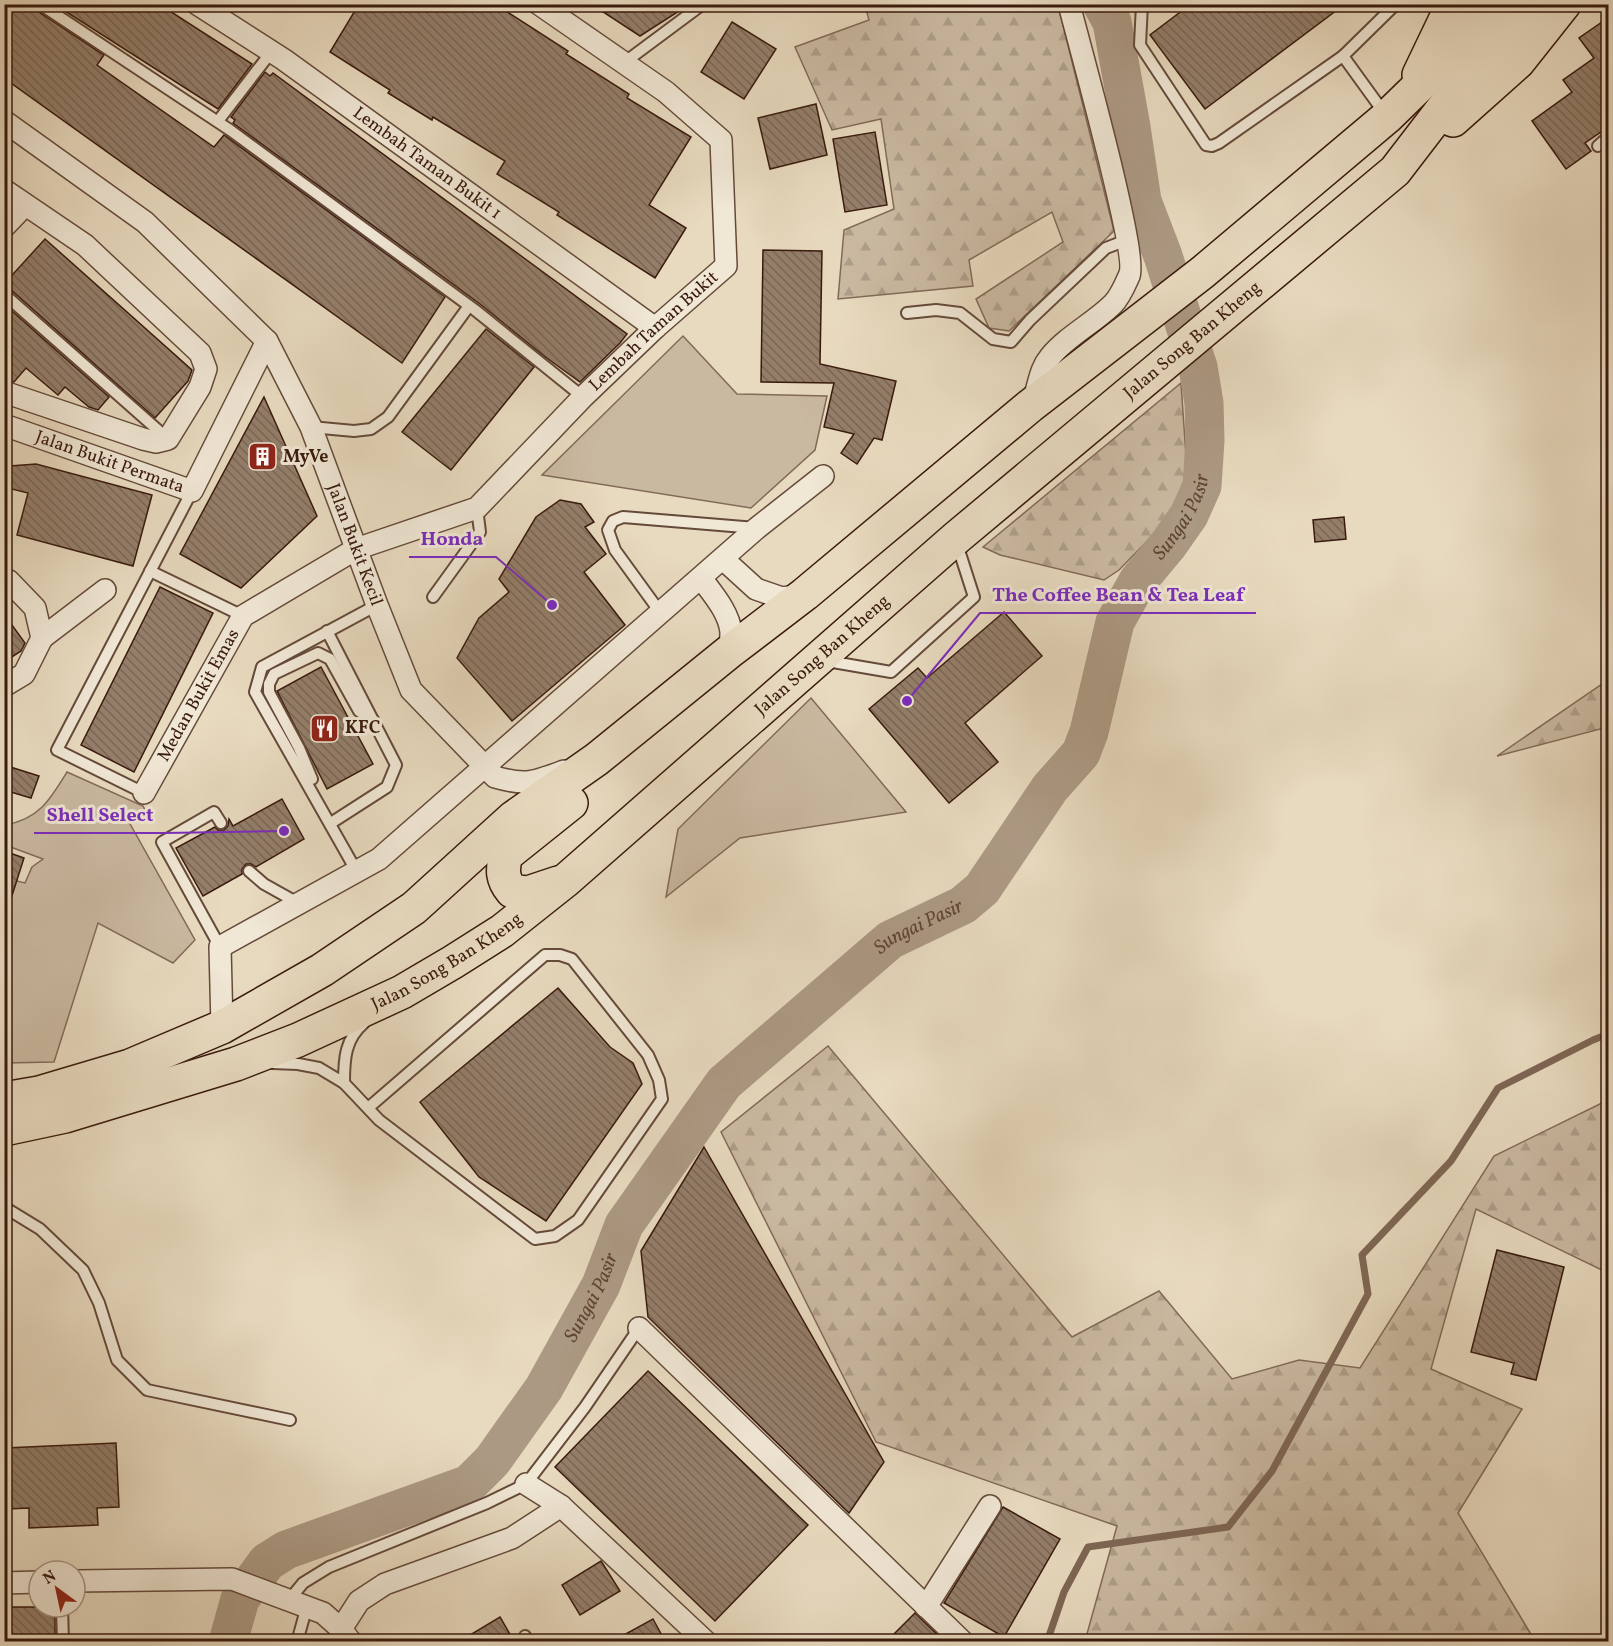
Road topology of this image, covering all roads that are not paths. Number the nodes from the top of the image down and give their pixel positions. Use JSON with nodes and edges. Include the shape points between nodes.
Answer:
{"nodes":[{"id":1,"x":40,"y":4,"type":"edge"},
{"id":2,"x":196,"y":4,"type":"edge"},
{"id":3,"x":539,"y":4,"type":"edge"},
{"id":4,"x":703,"y":4,"type":"edge"},
{"id":5,"x":1069,"y":4,"type":"edge"},
{"id":6,"x":1142,"y":4,"type":"edge"},
{"id":7,"x":1396,"y":4,"type":"edge"},
{"id":8,"x":1454,"y":4,"type":"edge"},
{"id":9,"x":1495,"y":4,"type":"edge"},
{"id":10,"x":1526,"y":4,"type":"edge"},
{"id":11,"x":1564,"y":4,"type":"edge"},
{"id":12,"x":1479,"y":42,"type":"junction"},
{"id":13,"x":272,"y":51,"type":"junction"},
{"id":14,"x":1343,"y":56,"type":"junction"},
{"id":15,"x":625,"y":62,"type":"junction"},
{"id":16,"x":1397,"y":108,"type":"junction"},
{"id":17,"x":4,"y":121,"type":"edge"},
{"id":18,"x":218,"y":121,"type":"junction"},
{"id":19,"x":1608,"y":137,"type":"edge"},
{"id":20,"x":1598,"y":146,"type":"dead end"},
{"id":21,"x":1395,"y":171,"type":"junction"},
{"id":22,"x":4,"y":190,"type":"edge"},
{"id":23,"x":25,"y":205,"type":"junction"},
{"id":24,"x":4,"y":227,"type":"edge"},
{"id":25,"x":1127,"y":240,"type":"junction"},
{"id":26,"x":4,"y":294,"type":"edge"},
{"id":27,"x":469,"y":306,"type":"junction"},
{"id":28,"x":907,"y":313,"type":"dead end"},
{"id":29,"x":655,"y":328,"type":"junction"},
{"id":30,"x":267,"y":341,"type":"junction"},
{"id":31,"x":4,"y":392,"type":"edge"},
{"id":32,"x":583,"y":398,"type":"junction"},
{"id":33,"x":1030,"y":406,"type":"junction"},
{"id":34,"x":4,"y":425,"type":"edge"},
{"id":35,"x":311,"y":427,"type":"junction"},
{"id":36,"x":168,"y":439,"type":"junction"},
{"id":37,"x":823,"y":476,"type":"dead end"},
{"id":38,"x":192,"y":491,"type":"junction"},
{"id":39,"x":477,"y":508,"type":"junction"},
{"id":40,"x":757,"y":528,"type":"junction"},
{"id":41,"x":956,"y":538,"type":"junction"},
{"id":42,"x":356,"y":549,"type":"junction"},
{"id":43,"x":723,"y":559,"type":"junction"},
{"id":44,"x":150,"y":571,"type":"junction"},
{"id":45,"x":701,"y":578,"type":"junction"},
{"id":46,"x":4,"y":579,"type":"edge"},
{"id":47,"x":105,"y":590,"type":"dead end"},
{"id":48,"x":805,"y":594,"type":"junction"},
{"id":49,"x":433,"y":597,"type":"dead end"},
{"id":50,"x":377,"y":605,"type":"junction"},
{"id":51,"x":660,"y":612,"type":"junction"},
{"id":52,"x":243,"y":616,"type":"junction"},
{"id":53,"x":758,"y":630,"type":"junction"},
{"id":54,"x":327,"y":631,"type":"junction"},
{"id":55,"x":42,"y":638,"type":"junction"},
{"id":56,"x":729,"y":652,"type":"junction"},
{"id":57,"x":816,"y":659,"type":"junction"},
{"id":58,"x":4,"y":686,"type":"edge"},
{"id":59,"x":374,"y":722,"type":"junction"},
{"id":60,"x":597,"y":759,"type":"junction"},
{"id":61,"x":485,"y":767,"type":"junction"},
{"id":62,"x":144,"y":793,"type":"joint"},
{"id":63,"x":331,"y":823,"type":"junction"},
{"id":64,"x":221,"y":824,"type":"dead end"},
{"id":65,"x":249,"y":871,"type":"dead end"},
{"id":66,"x":357,"y":872,"type":"junction"},
{"id":67,"x":565,"y":881,"type":"junction"},
{"id":68,"x":298,"y":903,"type":"junction"},
{"id":69,"x":220,"y":947,"type":"junction"},
{"id":70,"x":402,"y":992,"type":"junction"},
{"id":71,"x":222,"y":1027,"type":"junction"},
{"id":72,"x":236,"y":1064,"type":"junction"},
{"id":73,"x":344,"y":1083,"type":"junction"},
{"id":74,"x":4,"y":1099,"type":"edge"},
{"id":75,"x":368,"y":1108,"type":"junction"},
{"id":76,"x":4,"y":1129,"type":"edge"},
{"id":77,"x":4,"y":1207,"type":"edge"},
{"id":78,"x":639,"y":1328,"type":"joint"},
{"id":79,"x":290,"y":1420,"type":"dead end"},
{"id":80,"x":526,"y":1484,"type":"junction"},
{"id":81,"x":561,"y":1506,"type":"junction"},
{"id":82,"x":990,"y":1506,"type":"dead end"},
{"id":83,"x":87,"y":1581,"type":"edge"},
{"id":84,"x":27,"y":1582,"type":"edge"},
{"id":85,"x":4,"y":1583,"type":"edge"},
{"id":86,"x":299,"y":1603,"type":"junction"},
{"id":87,"x":926,"y":1607,"type":"junction"},
{"id":88,"x":62,"y":1619,"type":"edge"},
{"id":89,"x":346,"y":1635,"type":"edge"},
{"id":90,"x":63,"y":1641,"type":"edge"},
{"id":91,"x":297,"y":1641,"type":"edge"},
{"id":92,"x":706,"y":1641,"type":"edge"},
{"id":93,"x":963,"y":1641,"type":"edge"}],
"edges":[{"from":1,"to":18,"type":"lane"},
{"from":2,"to":13,"type":"street","name":"Lembah Taman Bukit 1"},
{"from":3,"to":15,"type":"street","name":"Lembah Taman Bukit"},
{"from":4,"to":15,"type":"lane"},
{"from":5,"to":25,"type":"street"},
{"from":6,"to":14,"type":"lane","via":[[1140,45],[1206,146],[1219,143]]},
{"from":7,"to":14,"type":"lane"},
{"from":8,"to":16,"type":"main road"},
{"from":9,"to":12,"type":"main road","name":"Jalan Song Ban Kheng"},
{"from":10,"to":12,"type":"main road","name":"Jalan Song Ban Kheng"},
{"from":11,"to":21,"type":"main road","via":[[1518,62]]},
{"from":12,"to":16,"type":"main road","name":"Jalan Song Ban Kheng"},
{"from":12,"to":21,"type":"main road","name":"Jalan Song Ban Kheng"},
{"from":13,"to":18,"type":"lane"},
{"from":13,"to":29,"type":"street","name":"Lembah Taman Bukit 1"},
{"from":14,"to":16,"type":"lane"},
{"from":15,"to":29,"type":"street","name":"Lembah Taman Bukit","via":[[721,140],[726,266]]},
{"from":16,"to":33,"type":"main road","name":"Jalan Song Ban Kheng","via":[[1203,272]]},
{"from":17,"to":30,"type":"street","name":"Jalan Bukit Kecil","via":[[145,222]]},
{"from":18,"to":27,"type":"lane"},
{"from":19,"to":20,"type":"lane"},
{"from":21,"to":41,"type":"main road","name":"Jalan Song Ban Kheng"},
{"from":22,"to":23,"type":"street"},
{"from":23,"to":24,"type":"street"},
{"from":23,"to":36,"type":"street","via":[[86,244],[200,353],[206,369],[200,387]]},
{"from":25,"to":28,"type":"lane","via":[[1106,248],[1011,342],[993,339],[960,313]]},
{"from":25,"to":33,"type":"street","via":[[1131,273],[1115,302],[1051,355],[1041,369]]},
{"from":26,"to":36,"type":"lane"},
{"from":27,"to":32,"type":"lane"},
{"from":27,"to":35,"type":"lane","via":[[388,417],[371,429],[354,432]]},
{"from":29,"to":32,"type":"street","name":"Lembah Taman Bukit"},
{"from":30,"to":35,"type":"street","name":"Jalan Bukit Kecil"},
{"from":30,"to":38,"type":"street","name":"Jalan Bukit Permata"},
{"from":31,"to":36,"type":"street","via":[[143,439]]},
{"from":32,"to":39,"type":"street","name":"Lembah Taman Bukit"},
{"from":33,"to":48,"type":"main road","name":"Jalan Song Ban Kheng"},
{"from":34,"to":38,"type":"street","name":"Jalan Bukit Permata"},
{"from":35,"to":42,"type":"street","name":"Jalan Bukit Kecil"},
{"from":37,"to":40,"type":"street"},
{"from":38,"to":44,"type":"lane"},
{"from":39,"to":42,"type":"street","name":"Lembah Taman Bukit"},
{"from":39,"to":49,"type":"lane","via":[[480,532]]},
{"from":40,"to":43,"type":"street"},
{"from":40,"to":51,"type":"lane","via":[[623,517],[613,521],[608,530],[615,550]]},
{"from":41,"to":57,"type":"main road","name":"Jalan Song Ban Kheng"},
{"from":41,"to":57,"type":"lane","via":[[974,597],[891,672]]},
{"from":42,"to":50,"type":"street","name":"Jalan Bukit Kecil"},
{"from":42,"to":52,"type":"street","name":"Medan Bukit Emas"},
{"from":43,"to":45,"type":"street"},
{"from":43,"to":48,"type":"street","via":[[756,589],[782,598]]},
{"from":44,"to":52,"type":"lane"},
{"from":44,"to":62,"type":"lane","via":[[57,750]]},
{"from":45,"to":51,"type":"street"},
{"from":45,"to":56,"type":"street","via":[[727,619],[731,631]]},
{"from":46,"to":55,"type":"street","via":[[35,608]]},
{"from":47,"to":55,"type":"street"},
{"from":48,"to":53,"type":"main road","name":"Jalan Song Ban Kheng"},
{"from":50,"to":54,"type":"lane"},
{"from":50,"to":61,"type":"street","name":"Jalan Bukit Kecil","via":[[411,690]]},
{"from":51,"to":61,"type":"street"},
{"from":52,"to":62,"type":"street","name":"Medan Bukit Emas"},
{"from":53,"to":56,"type":"main road","name":"Jalan Song Ban Kheng"},
{"from":53,"to":67,"type":"main road","via":[[753,650],[736,669],[506,855],[502,868],[512,891],[528,893]]},
{"from":54,"to":59,"type":"lane"},
{"from":54,"to":63,"type":"lane","via":[[262,667],[255,692]]},
{"from":55,"to":58,"type":"street","via":[[24,674]]},
{"from":56,"to":60,"type":"main road","name":"Jalan Song Ban Kheng"},
{"from":57,"to":67,"type":"main road","name":"Jalan Song Ban Kheng"},
{"from":59,"to":63,"type":"lane","via":[[396,765],[387,787]]},
{"from":59,"to":63,"type":"lane","via":[[358,711],[330,659],[318,653],[274,674],[269,684],[269,692],[299,748]]},
{"from":60,"to":61,"type":"street","name":"Jalan Bukit Kecil","via":[[533,782],[495,777]]},
{"from":60,"to":71,"type":"main road","name":"Jalan Song Ban Kheng","via":[[513,819],[414,908],[322,970]]},
{"from":61,"to":66,"type":"street","via":[[379,859]]},
{"from":63,"to":66,"type":"lane"},
{"from":64,"to":69,"type":"lane","via":[[214,812],[162,842]]},
{"from":65,"to":68,"type":"lane"},
{"from":66,"to":68,"type":"street"},
{"from":67,"to":70,"type":"main road","name":"Jalan Song Ban Kheng","via":[[502,931]]},
{"from":68,"to":69,"type":"street"},
{"from":69,"to":71,"type":"street"},
{"from":70,"to":72,"type":"main road","name":"Jalan Song Ban Kheng"},
{"from":70,"to":73,"type":"lane","via":[[354,1031],[344,1054]]},
{"from":71,"to":74,"type":"main road","name":"Jalan Song Ban Kheng","via":[[130,1066],[39,1093]]},
{"from":72,"to":73,"type":"lane","via":[[298,1064],[319,1068]]},
{"from":72,"to":76,"type":"main road","name":"Jalan Song Ban Kheng","via":[[65,1116]]},
{"from":73,"to":75,"type":"lane"},
{"from":75,"to":75,"type":"lane","via":[[535,1239],[555,1236],[578,1220],[662,1099],[648,1055],[572,959],[545,955]]},
{"from":77,"to":79,"type":"lane","via":[[40,1229],[83,1270],[99,1303],[117,1360],[147,1390]]},
{"from":78,"to":80,"type":"lane"},
{"from":78,"to":87,"type":"street"},
{"from":80,"to":81,"type":"street"},
{"from":80,"to":86,"type":"lane","via":[[329,1567],[303,1583]]},
{"from":81,"to":89,"type":"street","via":[[512,1539],[385,1584],[359,1601]]},
{"from":81,"to":92,"type":"street"},
{"from":82,"to":87,"type":"street"},
{"from":83,"to":86,"type":"street","via":[[232,1579]]},
{"from":84,"to":85,"type":"street"},
{"from":86,"to":89,"type":"street","via":[[323,1612]]},
{"from":86,"to":91,"type":"lane"},
{"from":87,"to":93,"type":"street"},
{"from":88,"to":90,"type":"lane"}]}
